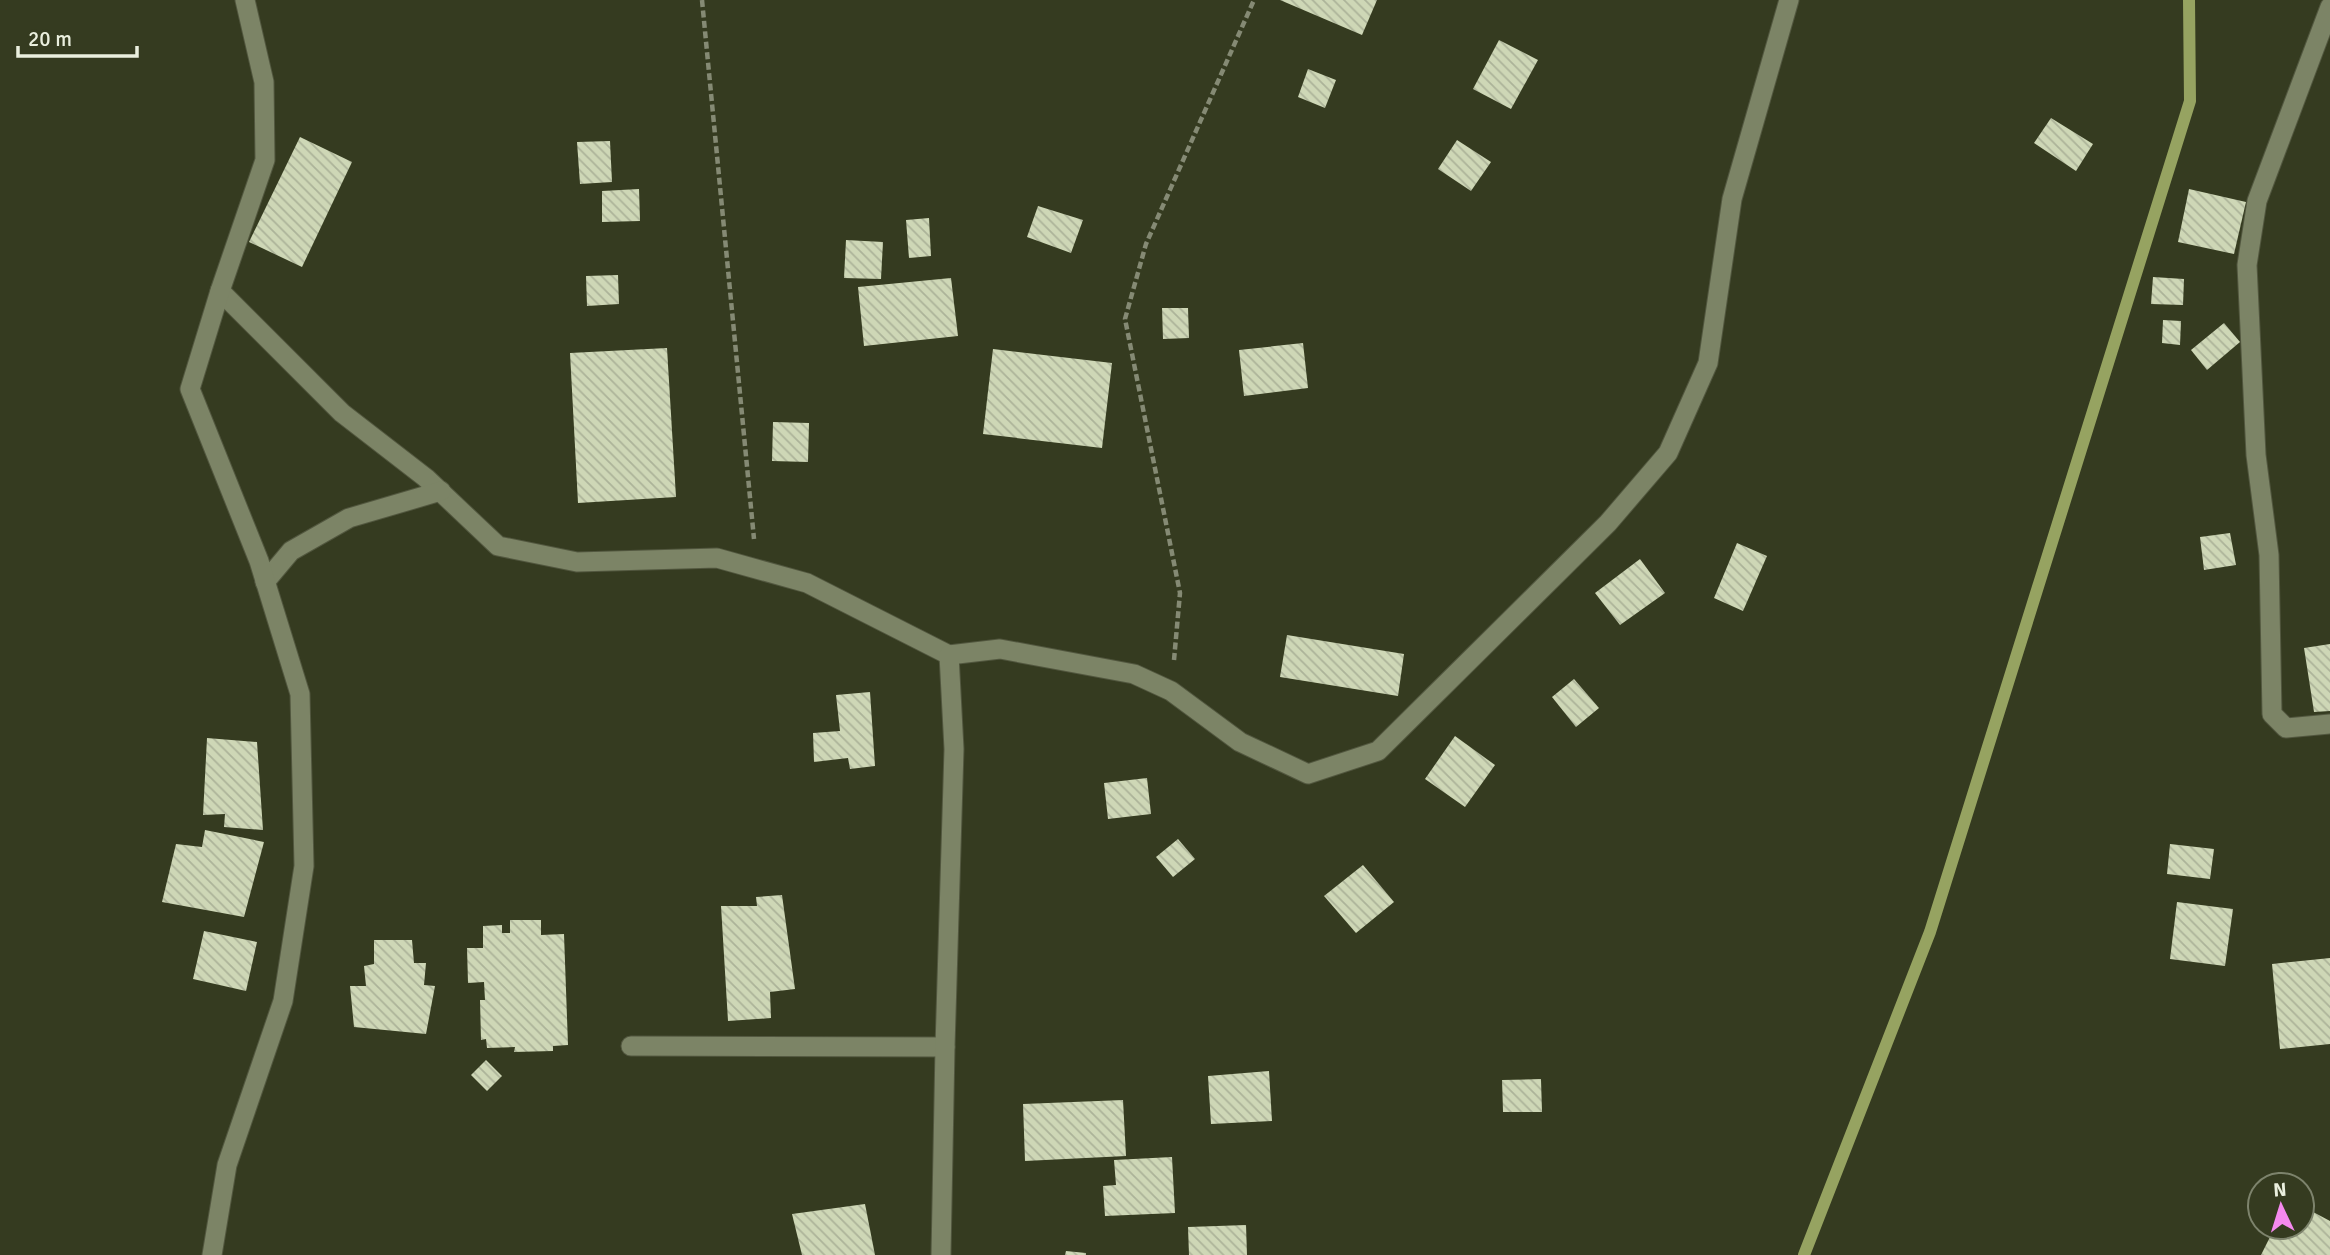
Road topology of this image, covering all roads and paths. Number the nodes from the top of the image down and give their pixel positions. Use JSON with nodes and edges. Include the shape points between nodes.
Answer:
{"nodes":[{"id":1,"x":245,"y":0,"type":"edge"},
{"id":2,"x":702,"y":0,"type":"edge"},
{"id":3,"x":1254,"y":0,"type":"edge"},
{"id":4,"x":1789,"y":0,"type":"edge"},
{"id":5,"x":2329,"y":5,"type":"edge"},
{"id":6,"x":220,"y":291,"type":"junction"},
{"id":7,"x":440,"y":491,"type":"junction"},
{"id":8,"x":757,"y":569,"type":"junction"},
{"id":9,"x":265,"y":582,"type":"junction"},
{"id":10,"x":949,"y":654,"type":"junction"},
{"id":11,"x":1171,"y":691,"type":"junction"},
{"id":12,"x":2330,"y":724,"type":"edge"},
{"id":13,"x":631,"y":1046,"type":"dead end"},
{"id":14,"x":945,"y":1047,"type":"junction"},
{"id":15,"x":212,"y":1255,"type":"edge"},
{"id":16,"x":941,"y":1255,"type":"edge"}],
"edges":[{"from":1,"to":6,"type":"street","via":[[264,82],[265,160]]},
{"from":2,"to":8,"type":"path"},
{"from":3,"to":11,"type":"path","via":[[1146,244],[1125,319],[1180,593]]},
{"from":4,"to":11,"type":"street","via":[[1732,199],[1708,363],[1668,453],[1608,523],[1378,751],[1308,774],[1240,742]]},
{"from":5,"to":12,"type":"street","via":[[2257,201],[2247,265],[2256,455],[2269,555],[2272,713],[2286,728]]},
{"from":6,"to":7,"type":"street","via":[[342,413]]},
{"from":6,"to":9,"type":"street","via":[[190,389]]},
{"from":7,"to":8,"type":"street","via":[[498,547],[577,562],[717,558]]},
{"from":7,"to":9,"type":"street","via":[[349,518],[291,551]]},
{"from":8,"to":10,"type":"street","via":[[807,583]]},
{"from":9,"to":15,"type":"street","via":[[300,694],[304,866],[284,1001],[226,1165]]},
{"from":10,"to":11,"type":"street","via":[[1000,649],[1135,674]]},
{"from":10,"to":14,"type":"street","via":[[954,749]]},
{"from":13,"to":14,"type":"street"},
{"from":14,"to":16,"type":"street"}]}
